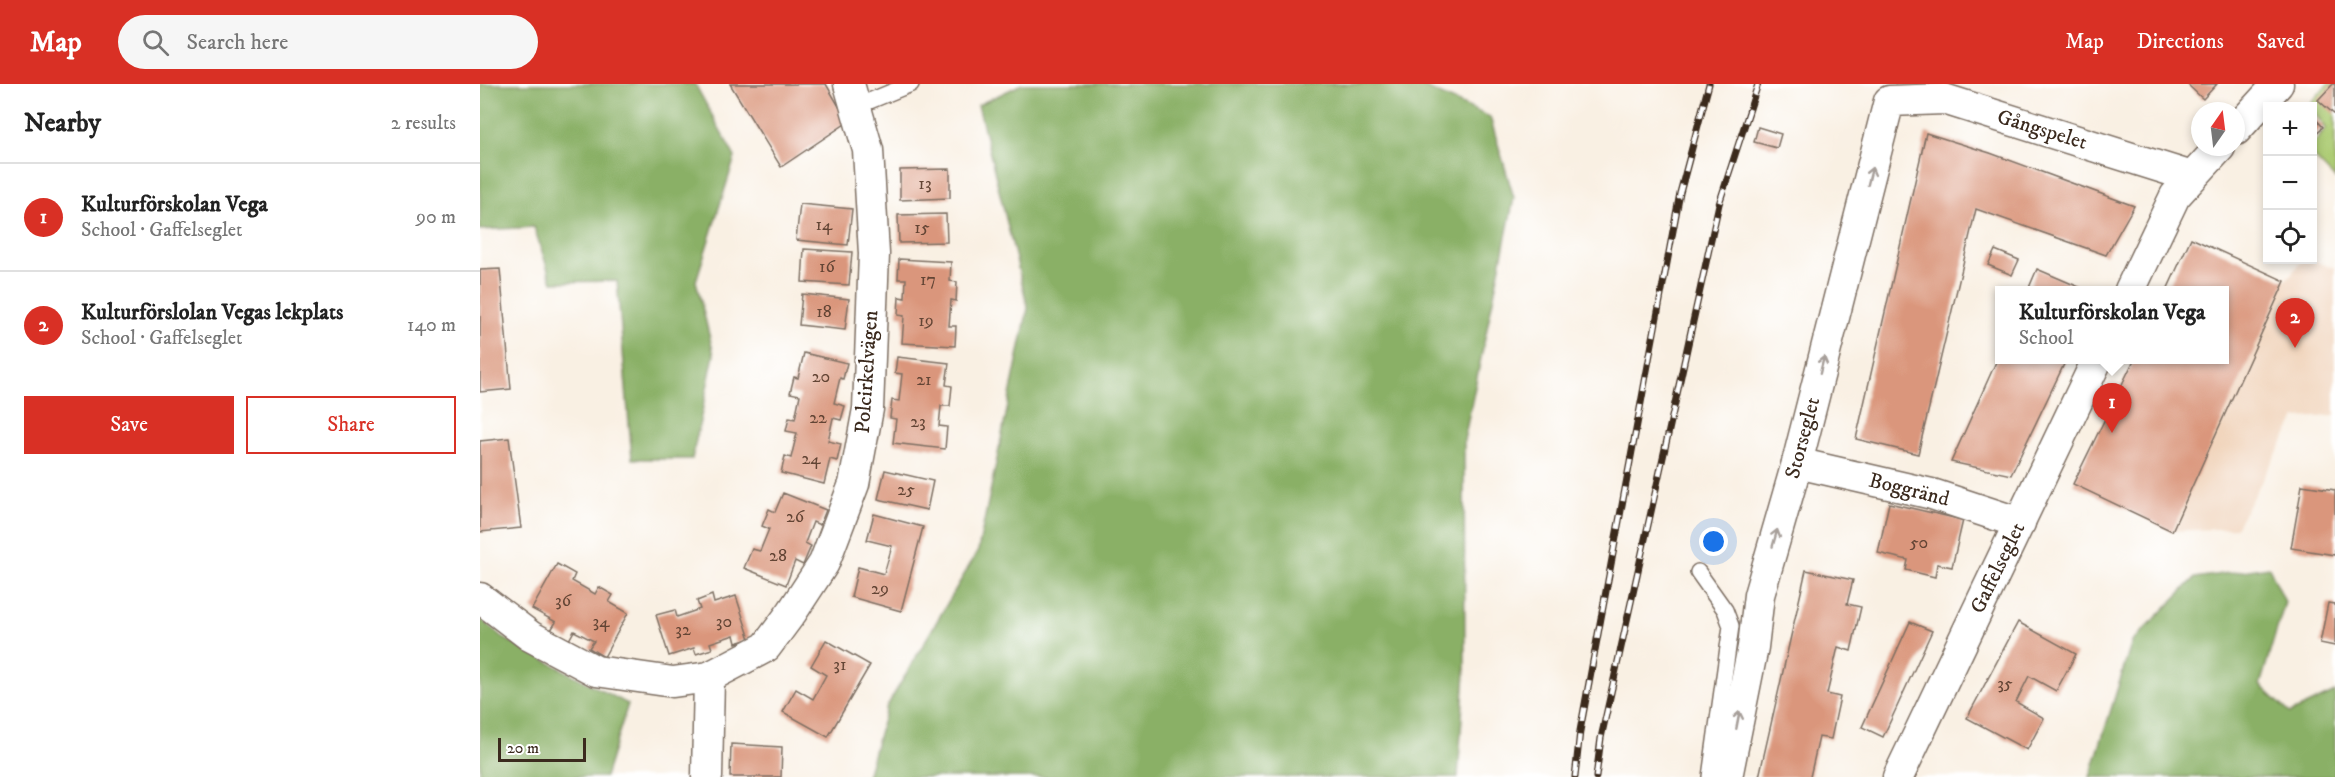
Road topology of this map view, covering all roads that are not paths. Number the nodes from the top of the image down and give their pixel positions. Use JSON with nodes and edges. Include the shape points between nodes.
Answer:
{"nodes":[{"id":1,"x":911,"y":84,"type":"edge"},
{"id":2,"x":2278,"y":84,"type":"edge"},
{"id":3,"x":852,"y":95,"type":"edge"},
{"id":4,"x":1889,"y":101,"type":"joint"},
{"id":5,"x":2245,"y":120,"type":"edge"},
{"id":6,"x":2212,"y":156,"type":"edge"},
{"id":7,"x":2192,"y":177,"type":"junction"},
{"id":8,"x":2132,"y":286,"type":"edge"},
{"id":9,"x":2095,"y":364,"type":"edge"},
{"id":10,"x":1797,"y":463,"type":"junction"},
{"id":11,"x":2020,"y":523,"type":"junction"},
{"id":12,"x":1698,"y":572,"type":"dead end"},
{"id":13,"x":480,"y":598,"type":"edge"},
{"id":14,"x":709,"y":677,"type":"junction"},
{"id":15,"x":707,"y":777,"type":"edge"},
{"id":16,"x":1710,"y":777,"type":"edge"},
{"id":17,"x":1727,"y":777,"type":"edge"},
{"id":18,"x":1898,"y":777,"type":"edge"}],
"edges":[{"from":1,"to":3,"type":"lane"},
{"from":2,"to":5,"type":"street"},
{"from":3,"to":14,"type":"street","name":"Polcirkelvägen","via":[[868,150],[874,254],[868,410],[854,484],[824,563],[766,647]]},
{"from":4,"to":7,"type":"street","name":"Gångspelet","via":[[1944,99]]},
{"from":10,"to":4,"type":"street","name":"Storseglet","one_way":true},
{"from":6,"to":7,"type":"street"},
{"from":7,"to":8,"type":"street","via":[[2175,196]]},
{"from":9,"to":11,"type":"street","name":"Gaffelseglet"},
{"from":10,"to":11,"type":"street","name":"Boggränd","via":[[1932,494]]},
{"from":17,"to":10,"type":"street","name":"Storseglet","one_way":true,"via":[[1753,647],[1759,595]]},
{"from":11,"to":18,"type":"street","name":"Gaffelseglet"},
{"from":12,"to":16,"type":"lane","via":[[1725,610],[1731,626]]},
{"from":13,"to":14,"type":"street","name":"Polcirkelvägen","via":[[530,636],[596,671],[673,682]]},
{"from":14,"to":15,"type":"street"}]}
